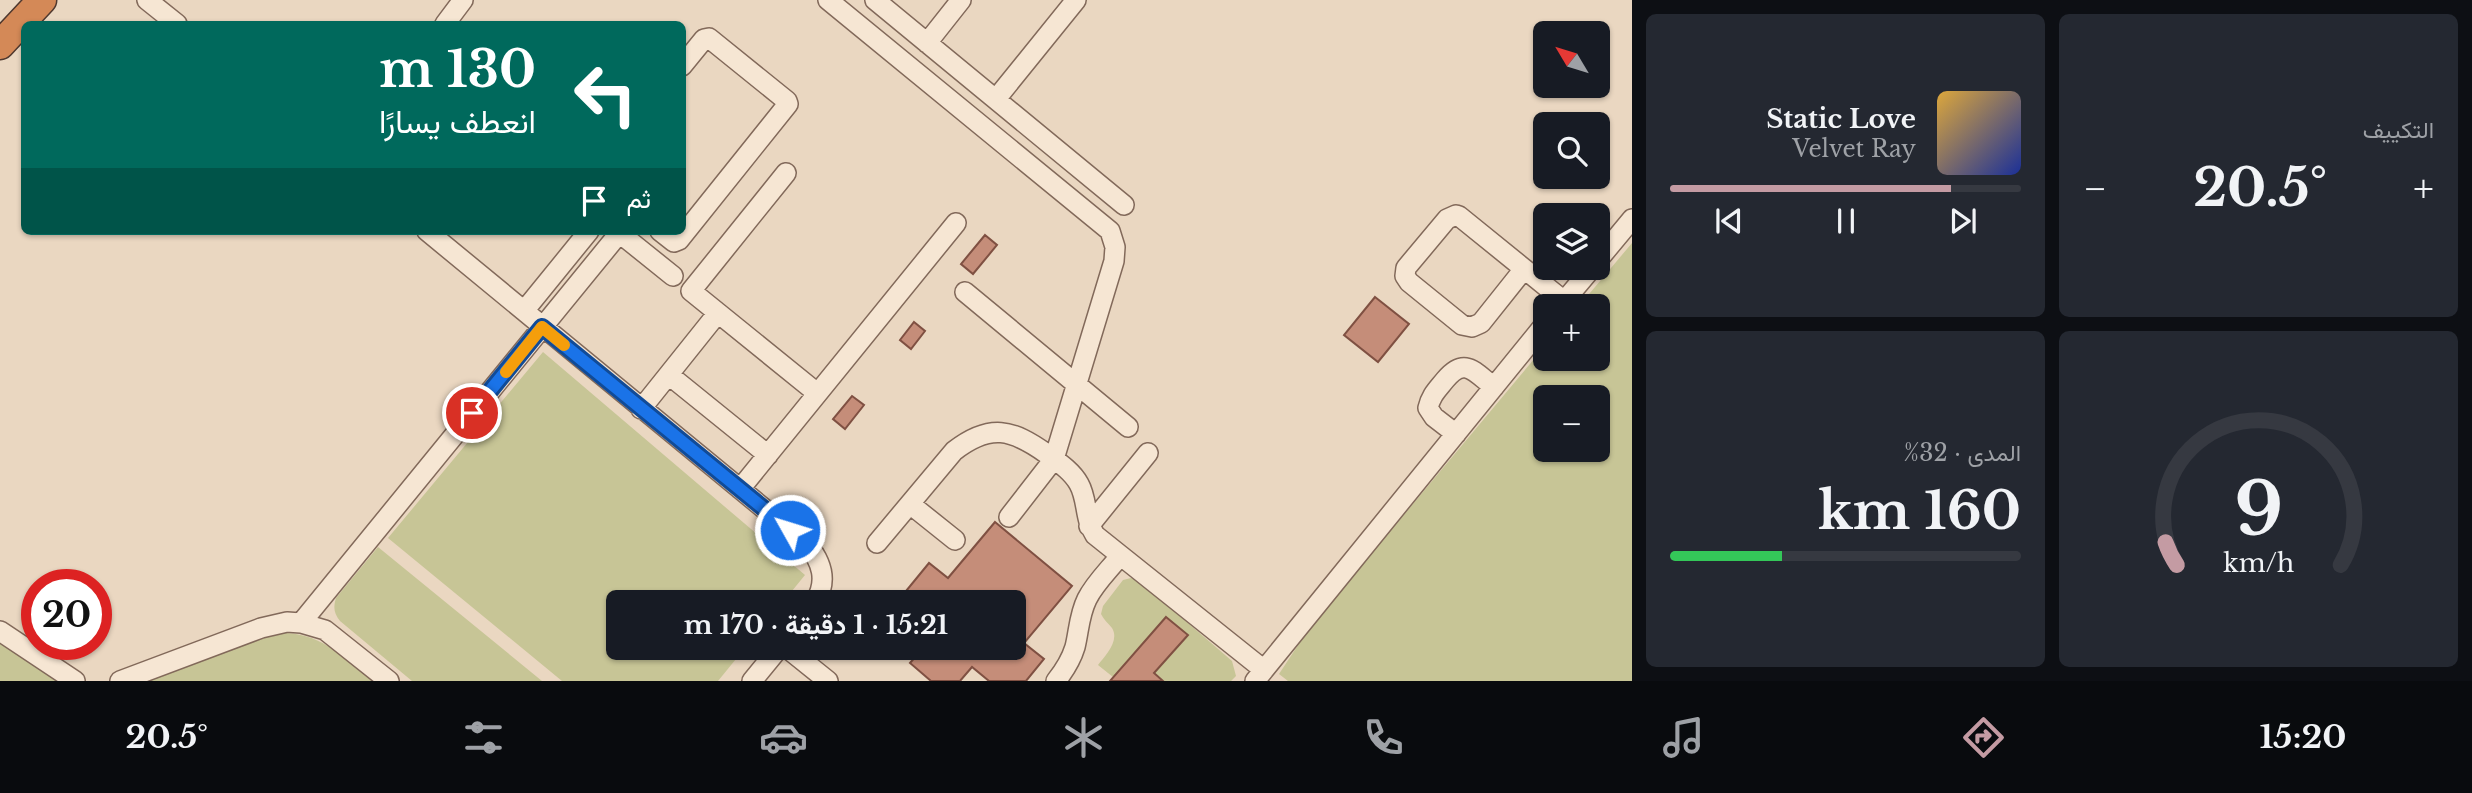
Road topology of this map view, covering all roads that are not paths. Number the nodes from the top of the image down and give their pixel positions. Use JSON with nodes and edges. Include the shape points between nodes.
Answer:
{"nodes":[{"id":1,"x":42,"y":0,"type":"edge"},
{"id":2,"x":147,"y":0,"type":"edge"},
{"id":3,"x":463,"y":0,"type":"edge"},
{"id":4,"x":828,"y":0,"type":"edge"},
{"id":5,"x":875,"y":0,"type":"edge"},
{"id":6,"x":961,"y":0,"type":"edge"},
{"id":7,"x":1076,"y":0,"type":"edge"},
{"id":8,"x":22,"y":21,"type":"edge"},
{"id":9,"x":173,"y":21,"type":"edge"},
{"id":10,"x":447,"y":21,"type":"edge"},
{"id":11,"x":21,"y":22,"type":"edge"},
{"id":12,"x":927,"y":43,"type":"junction"},
{"id":13,"x":0,"y":45,"type":"edge"},
{"id":14,"x":686,"y":61,"type":"edge"},
{"id":15,"x":996,"y":99,"type":"junction"},
{"id":16,"x":786,"y":173,"type":"dead end"},
{"id":17,"x":1124,"y":205,"type":"dead end"},
{"id":18,"x":1632,"y":219,"type":"edge"},
{"id":19,"x":956,"y":223,"type":"dead end"},
{"id":20,"x":686,"y":230,"type":"edge"},
{"id":21,"x":432,"y":235,"type":"edge"},
{"id":22,"x":586,"y":235,"type":"edge"},
{"id":23,"x":617,"y":235,"type":"edge"},
{"id":24,"x":623,"y":235,"type":"edge"},
{"id":25,"x":665,"y":235,"type":"edge"},
{"id":26,"x":682,"y":235,"type":"edge"},
{"id":27,"x":1610,"y":246,"type":"edge"},
{"id":28,"x":1524,"y":269,"type":"junction"},
{"id":29,"x":673,"y":276,"type":"dead end"},
{"id":30,"x":1582,"y":280,"type":"edge"},
{"id":31,"x":965,"y":292,"type":"dead end"},
{"id":32,"x":1551,"y":294,"type":"edge"},
{"id":33,"x":1570,"y":294,"type":"edge"},
{"id":34,"x":524,"y":311,"type":"junction"},
{"id":35,"x":718,"y":314,"type":"junction"},
{"id":36,"x":542,"y":327,"type":"junction"},
{"id":37,"x":1533,"y":339,"type":"edge"},
{"id":38,"x":669,"y":374,"type":"junction"},
{"id":39,"x":1077,"y":384,"type":"junction"},
{"id":40,"x":1494,"y":387,"type":"junction"},
{"id":41,"x":817,"y":393,"type":"junction"},
{"id":42,"x":642,"y":409,"type":"junction"},
{"id":43,"x":1128,"y":427,"type":"dead end"},
{"id":44,"x":1456,"y":434,"type":"junction"},
{"id":45,"x":1148,"y":453,"type":"dead end"},
{"id":46,"x":768,"y":455,"type":"junction"},
{"id":47,"x":1054,"y":459,"type":"junction"},
{"id":48,"x":740,"y":489,"type":"junction"},
{"id":49,"x":910,"y":504,"type":"junction"},
{"id":50,"x":1009,"y":517,"type":"dead end"},
{"id":51,"x":1089,"y":526,"type":"junction"},
{"id":52,"x":955,"y":540,"type":"dead end"},
{"id":53,"x":877,"y":543,"type":"dead end"},
{"id":54,"x":1120,"y":556,"type":"junction"},
{"id":55,"x":818,"y":590,"type":"edge"},
{"id":56,"x":301,"y":623,"type":"junction"},
{"id":57,"x":0,"y":631,"type":"edge"},
{"id":58,"x":769,"y":660,"type":"edge"},
{"id":59,"x":802,"y":660,"type":"edge"},
{"id":60,"x":1259,"y":675,"type":"edge"},
{"id":61,"x":75,"y":681,"type":"edge"},
{"id":62,"x":120,"y":681,"type":"edge"},
{"id":63,"x":389,"y":681,"type":"edge"},
{"id":64,"x":752,"y":681,"type":"edge"},
{"id":65,"x":828,"y":681,"type":"edge"},
{"id":66,"x":1056,"y":681,"type":"edge"}],
"edges":[{"from":1,"to":8,"type":"highway"},
{"from":2,"to":9,"type":"street"},
{"from":3,"to":10,"type":"street"},
{"from":4,"to":39,"type":"street","via":[[1110,231],[1114,261]]},
{"from":5,"to":12,"type":"street"},
{"from":6,"to":12,"type":"street"},
{"from":7,"to":15,"type":"street"},
{"from":11,"to":13,"type":"highway"},
{"from":12,"to":15,"type":"street"},
{"from":14,"to":20,"type":"street","via":[[709,38],[788,104]]},
{"from":15,"to":17,"type":"street"},
{"from":16,"to":35,"type":"street","via":[[691,289]]},
{"from":18,"to":27,"type":"street"},
{"from":19,"to":41,"type":"street"},
{"from":21,"to":34,"type":"street"},
{"from":22,"to":34,"type":"street"},
{"from":23,"to":36,"type":"street"},
{"from":24,"to":29,"type":"street"},
{"from":25,"to":26,"type":"street","via":[[674,242]]},
{"from":28,"to":28,"type":"street","via":[[1481,323],[1472,327],[1462,325],[1405,276],[1406,268],[1452,215]]},
{"from":28,"to":32,"type":"street"},
{"from":30,"to":33,"type":"street"},
{"from":31,"to":39,"type":"street"},
{"from":34,"to":36,"type":"street"},
{"from":35,"to":38,"type":"street"},
{"from":35,"to":41,"type":"street"},
{"from":36,"to":42,"type":"street"},
{"from":36,"to":56,"type":"street"},
{"from":37,"to":40,"type":"street"},
{"from":38,"to":42,"type":"street"},
{"from":38,"to":46,"type":"street"},
{"from":39,"to":43,"type":"street"},
{"from":39,"to":47,"type":"street"},
{"from":40,"to":44,"type":"street"},
{"from":40,"to":44,"type":"street","via":[[1463,366],[1454,369],[1430,397],[1428,408],[1434,417]]},
{"from":41,"to":46,"type":"street"},
{"from":42,"to":48,"type":"street"},
{"from":44,"to":60,"type":"street"},
{"from":45,"to":51,"type":"street"},
{"from":46,"to":48,"type":"street"},
{"from":47,"to":49,"type":"street","via":[[1027,440],[989,432],[954,451]]},
{"from":47,"to":50,"type":"street"},
{"from":47,"to":51,"type":"street","via":[[1080,485]]},
{"from":48,"to":55,"type":"street","via":[[816,555],[823,578]]},
{"from":49,"to":52,"type":"street"},
{"from":49,"to":53,"type":"street"},
{"from":51,"to":54,"type":"street"},
{"from":54,"to":60,"type":"street"},
{"from":54,"to":66,"type":"street","via":[[1086,600],[1074,649]]},
{"from":56,"to":62,"type":"street","via":[[261,628]]},
{"from":56,"to":63,"type":"street","via":[[324,630]]},
{"from":57,"to":61,"type":"street"},
{"from":58,"to":64,"type":"street"},
{"from":59,"to":65,"type":"street"}]}
